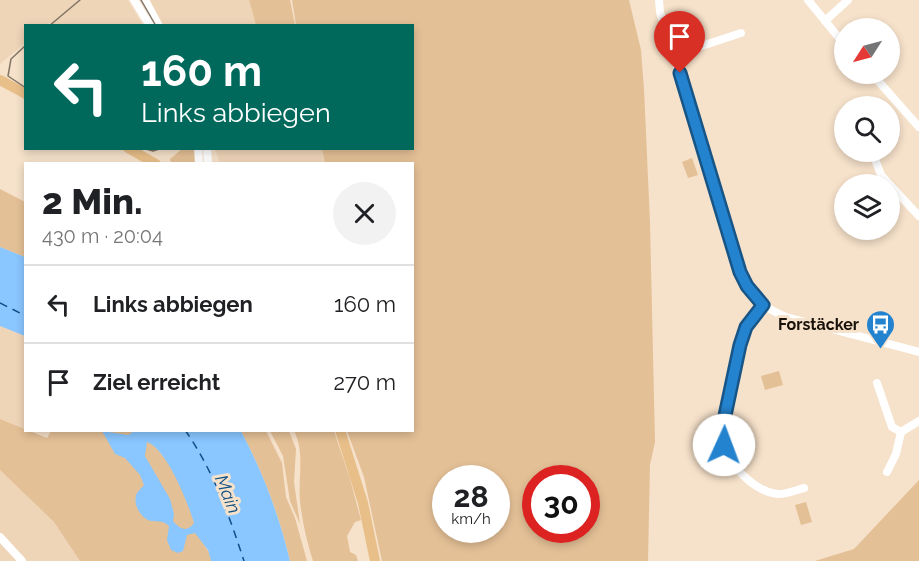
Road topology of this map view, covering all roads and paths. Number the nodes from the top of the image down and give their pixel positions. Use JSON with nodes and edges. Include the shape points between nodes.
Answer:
{"nodes":[{"id":1,"x":134,"y":0,"type":"edge"},
{"id":2,"x":145,"y":0,"type":"edge"},
{"id":3,"x":659,"y":0,"type":"edge"},
{"id":4,"x":808,"y":0,"type":"edge"},
{"id":5,"x":848,"y":0,"type":"edge"},
{"id":6,"x":825,"y":21,"type":"junction"},
{"id":7,"x":153,"y":23,"type":"edge"},
{"id":8,"x":834,"y":32,"type":"edge"},
{"id":9,"x":741,"y":33,"type":"dead end"},
{"id":10,"x":674,"y":55,"type":"junction"},
{"id":11,"x":0,"y":80,"type":"edge"},
{"id":12,"x":881,"y":84,"type":"edge"},
{"id":13,"x":24,"y":93,"type":"edge"},
{"id":14,"x":919,"y":127,"type":"edge"},
{"id":15,"x":132,"y":150,"type":"edge"},
{"id":16,"x":152,"y":162,"type":"edge"},
{"id":17,"x":900,"y":196,"type":"edge"},
{"id":18,"x":919,"y":216,"type":"edge"},
{"id":19,"x":763,"y":305,"type":"junction"},
{"id":20,"x":919,"y":352,"type":"edge"},
{"id":21,"x":877,"y":383,"type":"dead end"},
{"id":22,"x":919,"y":421,"type":"edge"},
{"id":23,"x":341,"y":432,"type":"edge"},
{"id":24,"x":902,"y":432,"type":"junction"},
{"id":25,"x":887,"y":472,"type":"dead end"},
{"id":26,"x":804,"y":488,"type":"dead end"},
{"id":27,"x":0,"y":537,"type":"edge"},
{"id":28,"x":22,"y":561,"type":"edge"},
{"id":29,"x":375,"y":561,"type":"edge"}],
"edges":[{"from":1,"to":7,"type":"street"},
{"from":2,"to":7,"type":"street"},
{"from":3,"to":10,"type":"street"},
{"from":4,"to":6,"type":"street"},
{"from":5,"to":6,"type":"street"},
{"from":6,"to":8,"type":"street"},
{"from":9,"to":10,"type":"street"},
{"from":10,"to":19,"type":"street","via":[[740,272]]},
{"from":11,"to":13,"type":"main road"},
{"from":12,"to":14,"type":"street"},
{"from":15,"to":16,"type":"main road"},
{"from":17,"to":18,"type":"street"},
{"from":19,"to":20,"type":"street","via":[[786,317]]},
{"from":19,"to":26,"type":"street","via":[[746,327],[740,345],[723,425],[724,445],[741,474],[760,488],[778,494]]},
{"from":21,"to":24,"type":"street","via":[[892,427]]},
{"from":22,"to":24,"type":"street"},
{"from":23,"to":29,"type":"main road","via":[[363,503]]},
{"from":24,"to":25,"type":"street"},
{"from":27,"to":28,"type":"street"}]}
